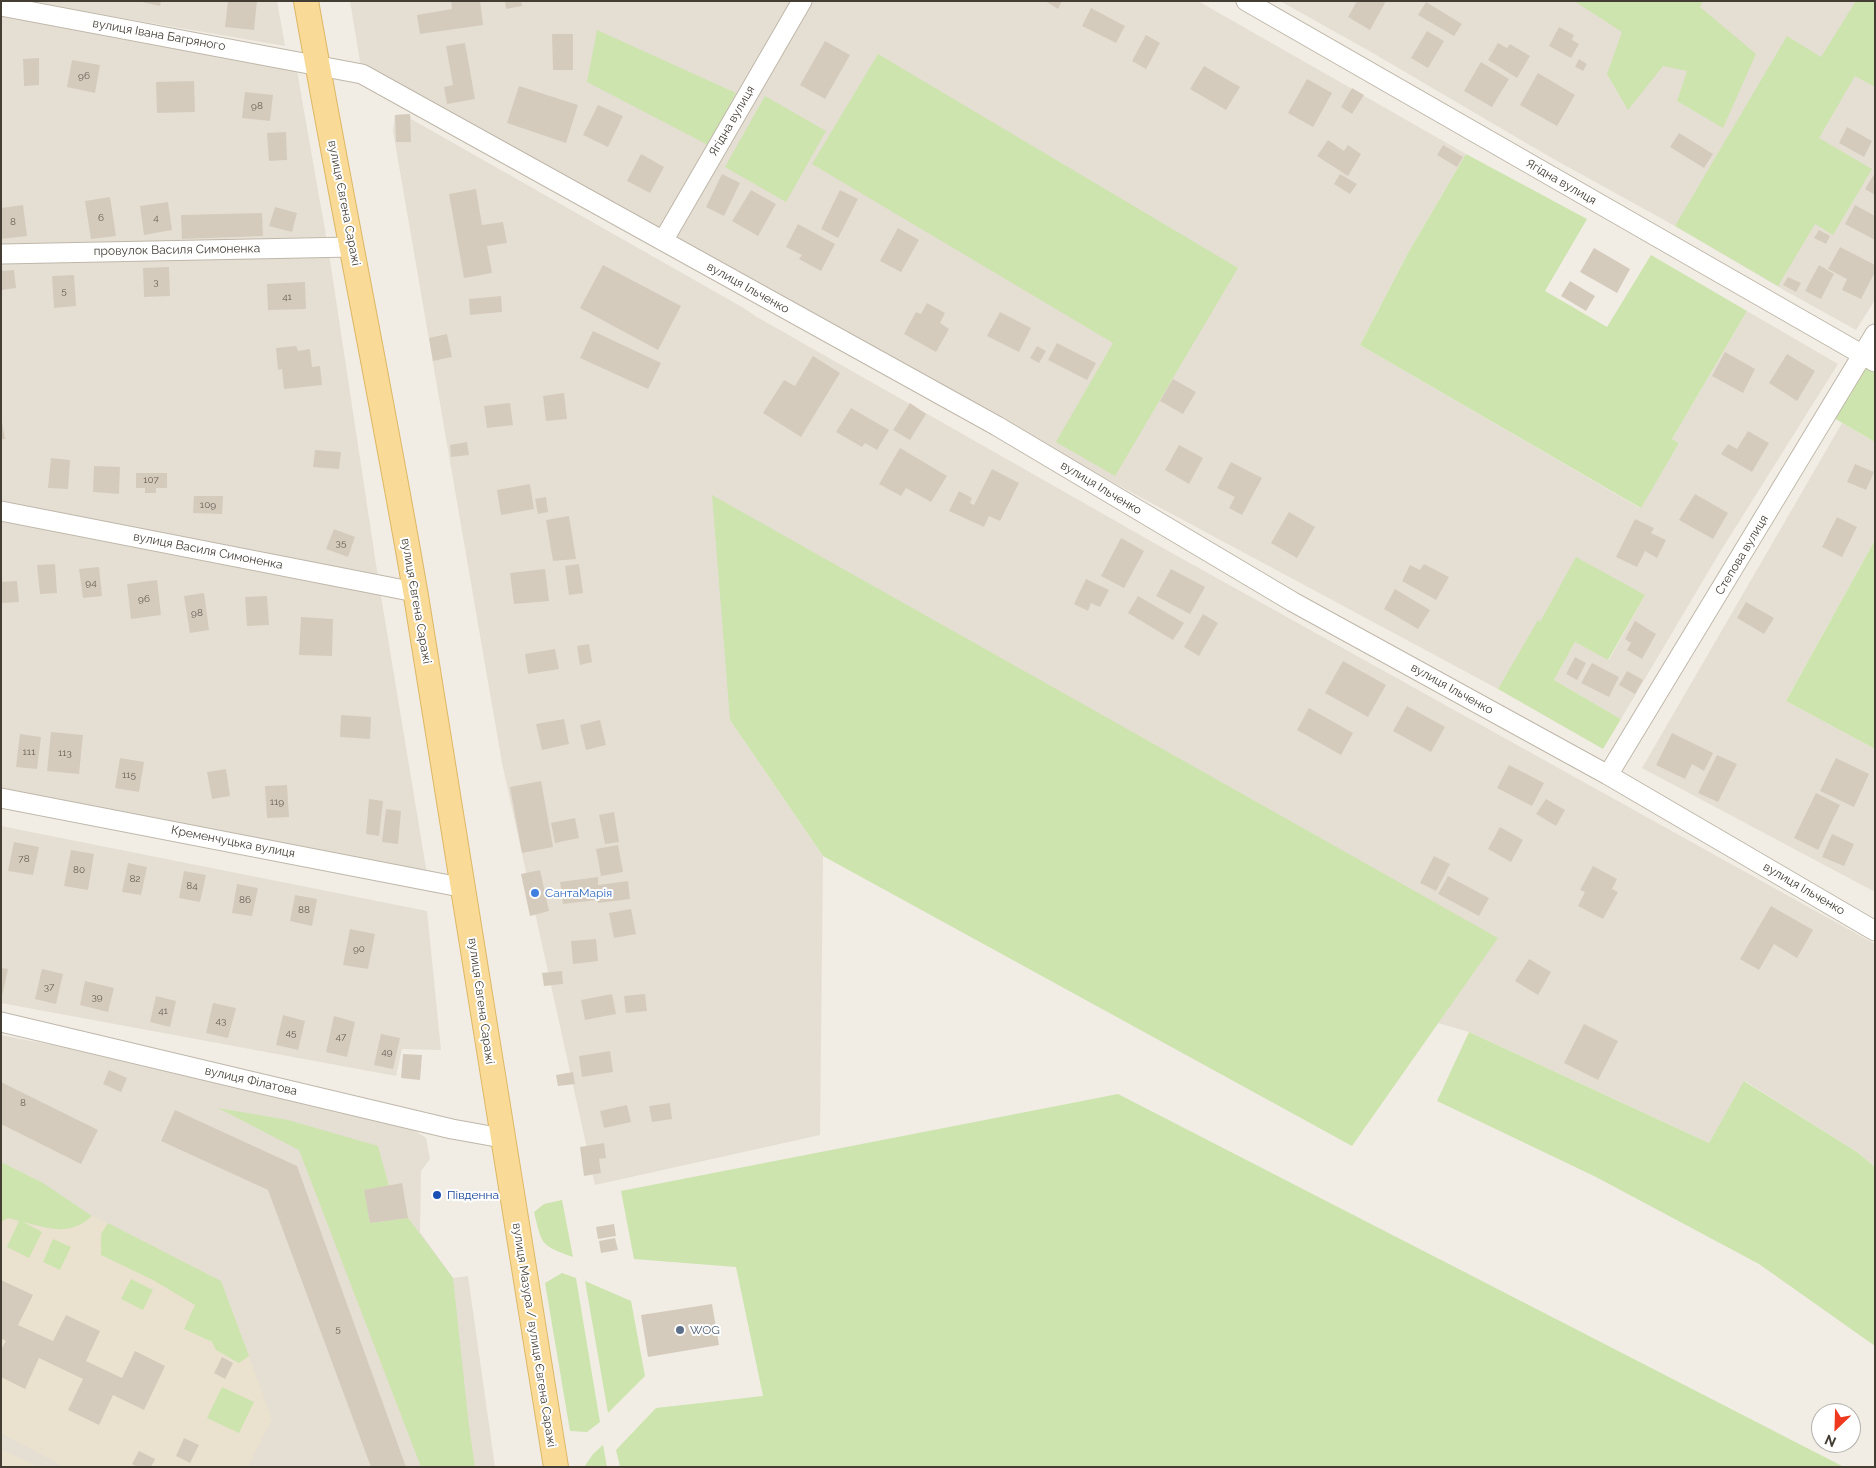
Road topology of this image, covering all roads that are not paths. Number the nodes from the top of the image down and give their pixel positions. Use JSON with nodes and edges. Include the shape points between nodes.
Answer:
{"nodes":[{"id":1,"x":306,"y":1,"type":"edge"},
{"id":2,"x":802,"y":1,"type":"edge"},
{"id":3,"x":1246,"y":1,"type":"edge"},
{"id":4,"x":1,"y":6,"type":"edge"},
{"id":5,"x":318,"y":65,"type":"junction"},
{"id":6,"x":663,"y":241,"type":"junction"},
{"id":7,"x":352,"y":246,"type":"junction"},
{"id":8,"x":2,"y":254,"type":"edge"},
{"id":9,"x":1875,"y":334,"type":"edge"},
{"id":10,"x":1869,"y":359,"type":"edge"},
{"id":11,"x":1,"y":510,"type":"edge"},
{"id":12,"x":415,"y":592,"type":"junction"},
{"id":13,"x":1608,"y":775,"type":"junction"},
{"id":14,"x":1,"y":798,"type":"edge"},
{"id":15,"x":465,"y":888,"type":"junction"},
{"id":16,"x":1875,"y":931,"type":"edge"},
{"id":17,"x":1,"y":1022,"type":"edge"},
{"id":18,"x":502,"y":1138,"type":"junction"},
{"id":19,"x":512,"y":1204,"type":"joint"},
{"id":20,"x":556,"y":1467,"type":"edge"}],
"edges":[{"from":1,"to":5,"type":"main road","name":"вулиця Євгена Саражі"},
{"from":2,"to":6,"type":"street","name":"Ягідна вулиця"},
{"from":3,"to":10,"type":"street","name":"Ягідна вулиця"},
{"from":4,"to":5,"type":"street","name":"вулиця Івана Багряного"},
{"from":5,"to":6,"type":"street","name":"вулиця Ільченко","via":[[362,74]]},
{"from":5,"to":7,"type":"main road","name":"вулиця Євгена Саражі"},
{"from":6,"to":13,"type":"street","name":"вулиця Ільченко","via":[[997,426],[1293,602]]},
{"from":7,"to":8,"type":"street","name":"провулок Василя Симоненка"},
{"from":7,"to":12,"type":"main road","name":"вулиця Євгена Саражі"},
{"from":9,"to":10,"type":"street","name":"Степова вулиця"},
{"from":10,"to":13,"type":"street","name":"Степова вулиця"},
{"from":11,"to":12,"type":"street","name":"вулиця Василя Симоненка"},
{"from":12,"to":15,"type":"main road","name":"вулиця Євгена Саражі"},
{"from":13,"to":16,"type":"street","name":"вулиця Ільченко"},
{"from":14,"to":15,"type":"street","name":"Кременчуцька вулиця"},
{"from":15,"to":18,"type":"main road","name":"вулиця Євгена Саражі"},
{"from":17,"to":18,"type":"street","name":"вулиця Філатова","via":[[452,1129]]},
{"from":18,"to":19,"type":"main road","name":"вулиця Євгена Саражі"},
{"from":19,"to":20,"type":"main road","name":"вулиця Мазура / вулиця Євгена Саражі"}]}
